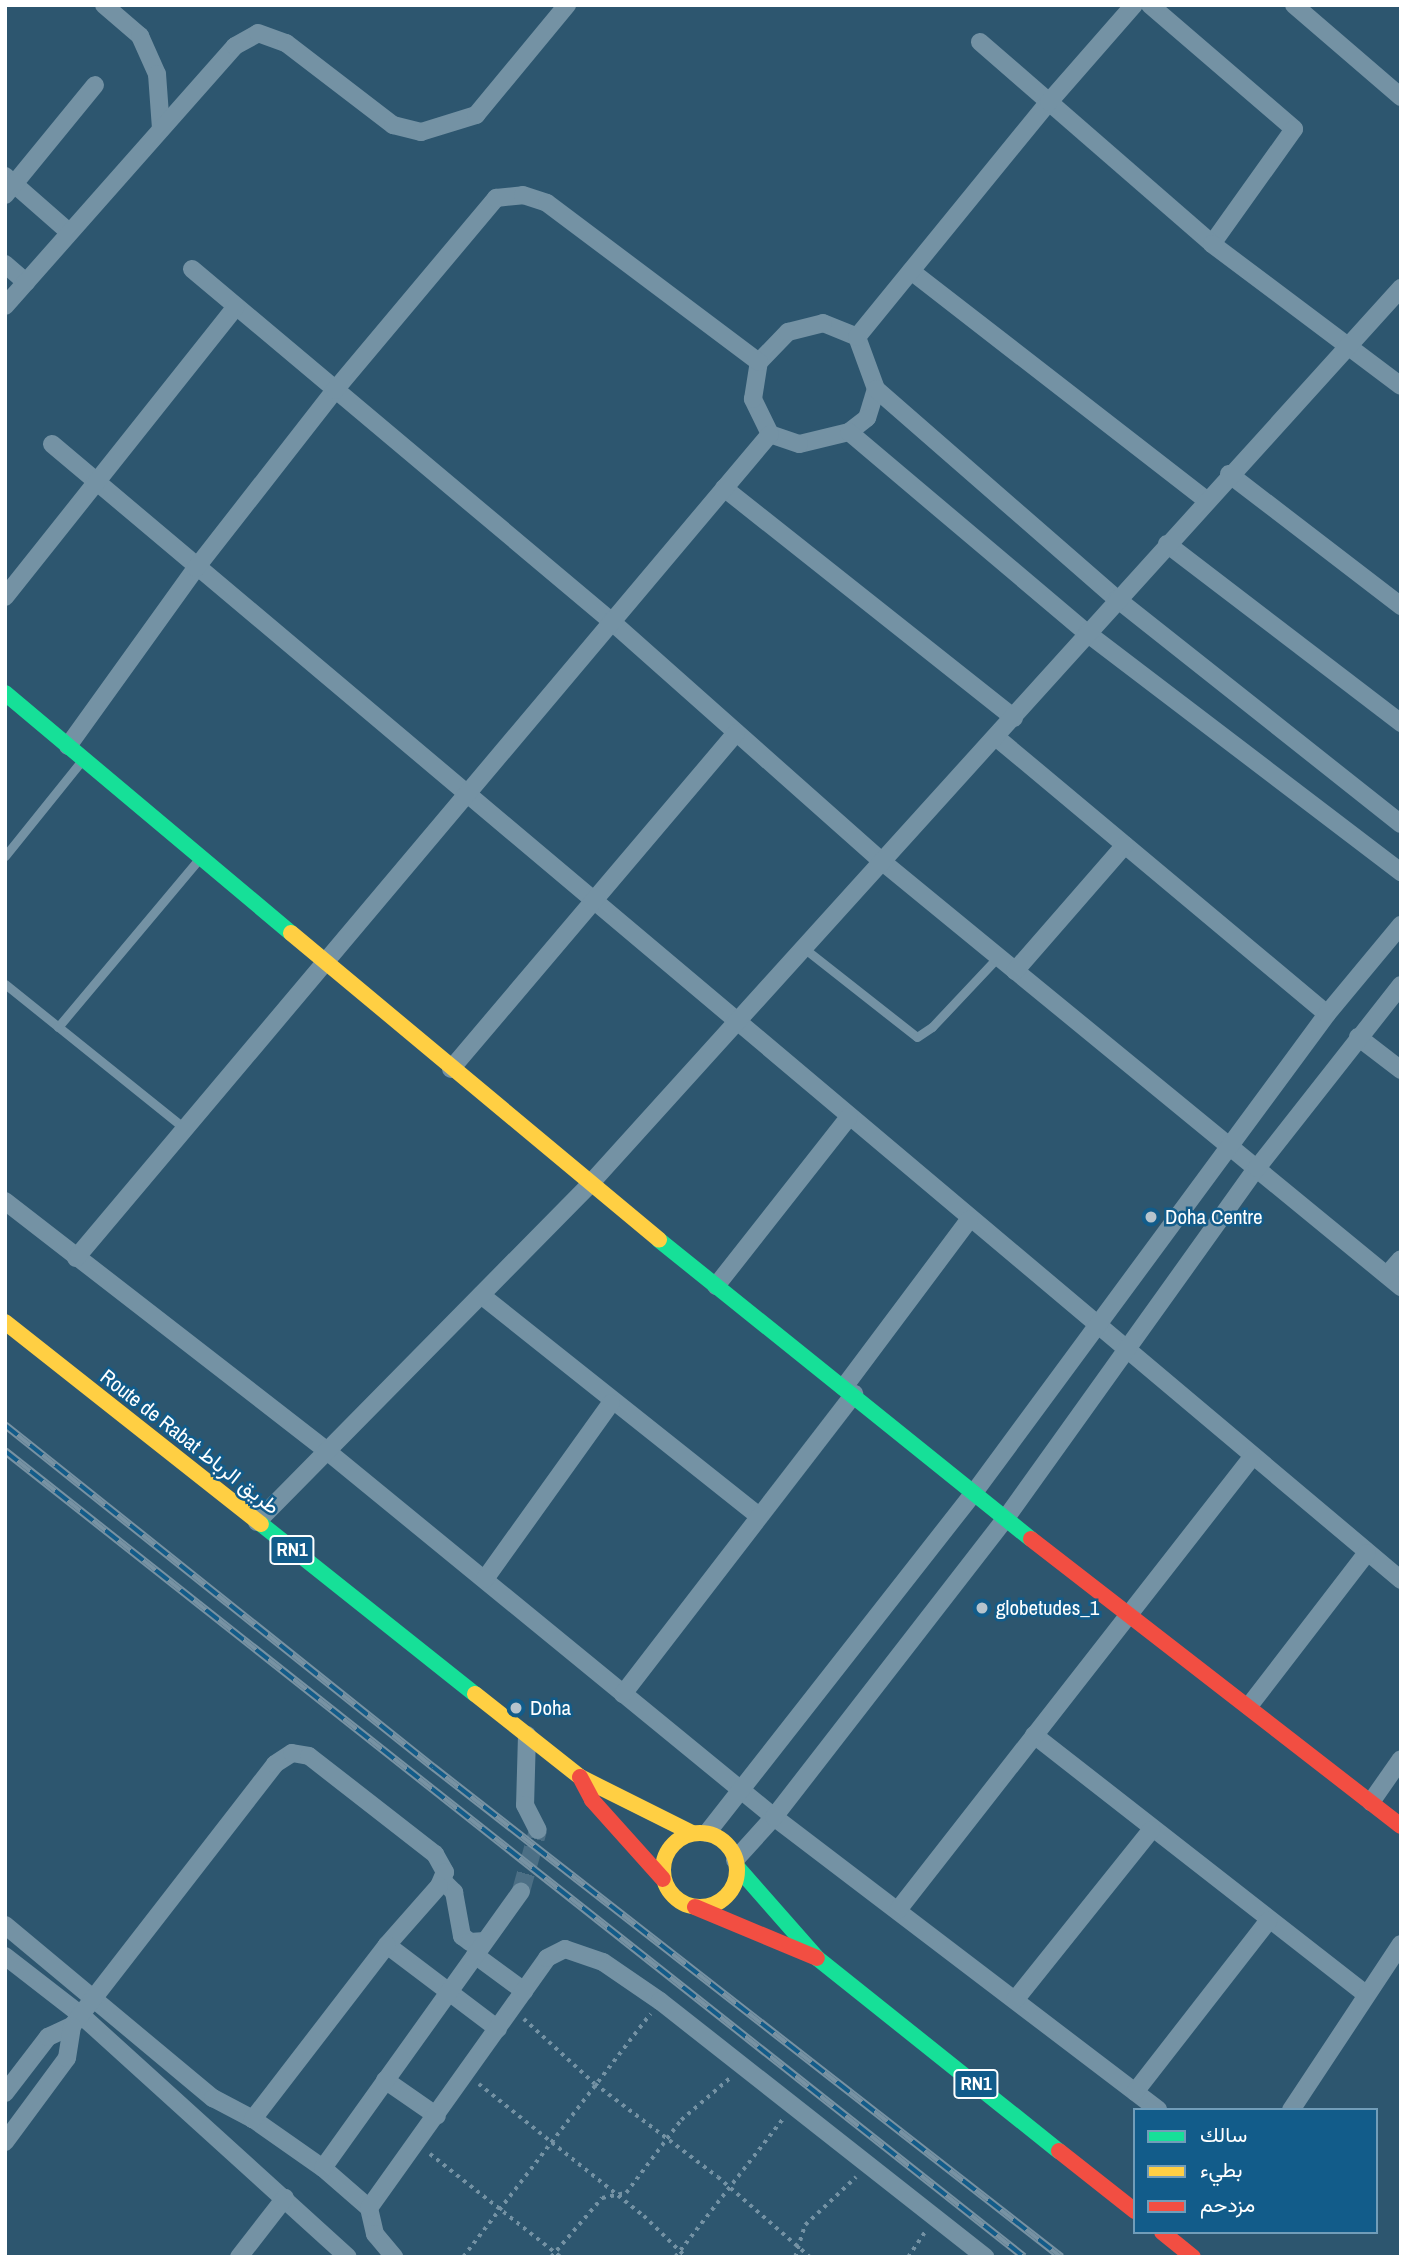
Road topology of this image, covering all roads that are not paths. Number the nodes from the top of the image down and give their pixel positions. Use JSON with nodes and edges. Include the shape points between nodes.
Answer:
{"nodes":[{"id":1,"x":104,"y":5,"type":"edge"},
{"id":2,"x":567,"y":5,"type":"edge"},
{"id":3,"x":1135,"y":5,"type":"edge"},
{"id":4,"x":1150,"y":5,"type":"edge"},
{"id":5,"x":1294,"y":5,"type":"edge"},
{"id":6,"x":980,"y":42,"type":"dead end"},
{"id":7,"x":95,"y":85,"type":"dead end"},
{"id":8,"x":1401,"y":97,"type":"edge"},
{"id":9,"x":1049,"y":102,"type":"junction"},
{"id":10,"x":161,"y":129,"type":"junction"},
{"id":11,"x":8,"y":185,"type":"edge"},
{"id":12,"x":69,"y":232,"type":"junction"},
{"id":13,"x":1212,"y":244,"type":"junction"},
{"id":14,"x":5,"y":264,"type":"edge"},
{"id":15,"x":192,"y":269,"type":"dead end"},
{"id":16,"x":911,"y":271,"type":"junction"},
{"id":17,"x":26,"y":282,"type":"junction"},
{"id":18,"x":1401,"y":288,"type":"edge"},
{"id":19,"x":5,"y":306,"type":"edge"},
{"id":20,"x":236,"y":307,"type":"junction"},
{"id":21,"x":857,"y":337,"type":"junction"},
{"id":22,"x":1349,"y":347,"type":"junction"},
{"id":23,"x":759,"y":362,"type":"junction"},
{"id":24,"x":1401,"y":386,"type":"edge"},
{"id":25,"x":876,"y":389,"type":"junction"},
{"id":26,"x":335,"y":390,"type":"junction"},
{"id":27,"x":849,"y":432,"type":"junction"},
{"id":28,"x":770,"y":434,"type":"junction"},
{"id":29,"x":52,"y":444,"type":"dead end"},
{"id":30,"x":1228,"y":474,"type":"junction"},
{"id":31,"x":96,"y":484,"type":"junction"},
{"id":32,"x":724,"y":488,"type":"junction"},
{"id":33,"x":1206,"y":500,"type":"junction"},
{"id":34,"x":1167,"y":544,"type":"junction"},
{"id":35,"x":196,"y":568,"type":"junction"},
{"id":36,"x":5,"y":597,"type":"edge"},
{"id":37,"x":1117,"y":599,"type":"junction"},
{"id":38,"x":1401,"y":606,"type":"edge"},
{"id":39,"x":611,"y":621,"type":"junction"},
{"id":40,"x":1087,"y":633,"type":"junction"},
{"id":41,"x":5,"y":693,"type":"edge"},
{"id":42,"x":1014,"y":718,"type":"junction"},
{"id":43,"x":1401,"y":723,"type":"edge"},
{"id":44,"x":736,"y":733,"type":"junction"},
{"id":45,"x":997,"y":737,"type":"junction"},
{"id":46,"x":68,"y":746,"type":"junction"},
{"id":47,"x":84,"y":759,"type":"junction"},
{"id":48,"x":465,"y":795,"type":"junction"},
{"id":49,"x":1401,"y":824,"type":"edge"},
{"id":50,"x":1125,"y":845,"type":"junction"},
{"id":51,"x":5,"y":856,"type":"edge"},
{"id":52,"x":200,"y":857,"type":"junction"},
{"id":53,"x":884,"y":863,"type":"junction"},
{"id":54,"x":1401,"y":872,"type":"edge"},
{"id":55,"x":598,"y":899,"type":"junction"},
{"id":56,"x":1401,"y":925,"type":"edge"},
{"id":57,"x":805,"y":949,"type":"junction"},
{"id":58,"x":999,"y":956,"type":"junction"},
{"id":59,"x":324,"y":962,"type":"junction"},
{"id":60,"x":1015,"y":971,"type":"junction"},
{"id":61,"x":5,"y":984,"type":"edge"},
{"id":62,"x":1401,"y":985,"type":"edge"},
{"id":63,"x":1327,"y":1014,"type":"junction"},
{"id":64,"x":737,"y":1022,"type":"junction"},
{"id":65,"x":58,"y":1027,"type":"junction"},
{"id":66,"x":1358,"y":1037,"type":"junction"},
{"id":67,"x":451,"y":1069,"type":"junction"},
{"id":68,"x":1401,"y":1070,"type":"edge"},
{"id":69,"x":849,"y":1118,"type":"junction"},
{"id":70,"x":184,"y":1128,"type":"junction"},
{"id":71,"x":1228,"y":1146,"type":"junction"},
{"id":72,"x":1257,"y":1168,"type":"junction"},
{"id":73,"x":590,"y":1184,"type":"junction"},
{"id":74,"x":5,"y":1201,"type":"edge"},
{"id":75,"x":969,"y":1220,"type":"junction"},
{"id":76,"x":76,"y":1258,"type":"junction"},
{"id":77,"x":1401,"y":1259,"type":"edge"},
{"id":78,"x":1394,"y":1281,"type":"edge"},
{"id":79,"x":716,"y":1286,"type":"junction"},
{"id":80,"x":481,"y":1295,"type":"junction"},
{"id":81,"x":5,"y":1322,"type":"edge"},
{"id":82,"x":1096,"y":1326,"type":"junction"},
{"id":83,"x":1125,"y":1351,"type":"junction"},
{"id":84,"x":849,"y":1390,"type":"junction"},
{"id":85,"x":611,"y":1403,"type":"junction"},
{"id":86,"x":327,"y":1451,"type":"junction"},
{"id":87,"x":1252,"y":1457,"type":"junction"},
{"id":88,"x":972,"y":1494,"type":"junction"},
{"id":89,"x":758,"y":1515,"type":"junction"},
{"id":90,"x":1006,"y":1518,"type":"junction"},
{"id":91,"x":257,"y":1522,"type":"junction"},
{"id":92,"x":1367,"y":1553,"type":"junction"},
{"id":93,"x":485,"y":1579,"type":"junction"},
{"id":94,"x":1401,"y":1580,"type":"edge"},
{"id":95,"x":1130,"y":1615,"type":"junction"},
{"id":96,"x":623,"y":1694,"type":"junction"},
{"id":97,"x":1249,"y":1706,"type":"junction"},
{"id":98,"x":527,"y":1735,"type":"junction"},
{"id":99,"x":1034,"y":1735,"type":"junction"},
{"id":100,"x":1401,"y":1759,"type":"edge"},
{"id":101,"x":580,"y":1777,"type":"junction"},
{"id":102,"x":738,"y":1788,"type":"junction"},
{"id":103,"x":1371,"y":1801,"type":"junction"},
{"id":104,"x":774,"y":1817,"type":"junction"},
{"id":105,"x":1401,"y":1826,"type":"edge"},
{"id":106,"x":538,"y":1830,"type":"tunnel mouth"},
{"id":107,"x":1151,"y":1830,"type":"junction"},
{"id":108,"x":699,"y":1833,"type":"junction"},
{"id":109,"x":736,"y":1864,"type":"junction"},
{"id":110,"x":663,"y":1879,"type":"junction"},
{"id":111,"x":443,"y":1881,"type":"junction"},
{"id":112,"x":521,"y":1891,"type":"tunnel mouth"},
{"id":113,"x":695,"y":1908,"type":"junction"},
{"id":114,"x":898,"y":1910,"type":"junction"},
{"id":115,"x":1268,"y":1921,"type":"junction"},
{"id":116,"x":5,"y":1925,"type":"edge"},
{"id":117,"x":1401,"y":1944,"type":"edge"},
{"id":118,"x":387,"y":1945,"type":"junction"},
{"id":119,"x":480,"y":1948,"type":"junction"},
{"id":120,"x":5,"y":1956,"type":"edge"},
{"id":121,"x":817,"y":1958,"type":"junction"},
{"id":122,"x":448,"y":1991,"type":"junction"},
{"id":123,"x":524,"y":1991,"type":"junction"},
{"id":124,"x":1366,"y":1994,"type":"junction"},
{"id":125,"x":92,"y":1999,"type":"junction"},
{"id":126,"x":1015,"y":2000,"type":"junction"},
{"id":127,"x":76,"y":2020,"type":"junction"},
{"id":128,"x":498,"y":2029,"type":"junction"},
{"id":129,"x":385,"y":2080,"type":"junction"},
{"id":130,"x":1135,"y":2092,"type":"junction"},
{"id":131,"x":5,"y":2093,"type":"edge"},
{"id":132,"x":1155,"y":2108,"type":"edge"},
{"id":133,"x":1292,"y":2108,"type":"edge"},
{"id":134,"x":437,"y":2116,"type":"junction"},
{"id":135,"x":253,"y":2119,"type":"junction"},
{"id":136,"x":5,"y":2143,"type":"edge"},
{"id":137,"x":323,"y":2168,"type":"junction"},
{"id":138,"x":285,"y":2198,"type":"junction"},
{"id":139,"x":369,"y":2208,"type":"junction"},
{"id":140,"x":1133,"y":2209,"type":"edge"},
{"id":141,"x":1164,"y":2234,"type":"edge"},
{"id":142,"x":386,"y":2255,"type":"edge"},
{"id":143,"x":240,"y":2257,"type":"edge"},
{"id":144,"x":348,"y":2257,"type":"edge"},
{"id":145,"x":985,"y":2257,"type":"edge"},
{"id":146,"x":1193,"y":2257,"type":"edge"}],
"edges":[{"from":1,"to":10,"type":"street","via":[[140,36],[157,74]]},
{"from":2,"to":10,"type":"street","via":[[476,115],[421,132],[393,125],[286,43],[258,33],[235,46]]},
{"from":3,"to":9,"type":"street"},
{"from":4,"to":13,"type":"street","via":[[1294,129]]},
{"from":5,"to":8,"type":"street"},
{"from":6,"to":9,"type":"street"},
{"from":7,"to":11,"type":"street"},
{"from":9,"to":13,"type":"street"},
{"from":9,"to":16,"type":"street"},
{"from":10,"to":12,"type":"street"},
{"from":11,"to":12,"type":"street"},
{"from":12,"to":17,"type":"street"},
{"from":13,"to":22,"type":"street"},
{"from":14,"to":17,"type":"street"},
{"from":15,"to":20,"type":"street"},
{"from":16,"to":21,"type":"street"},
{"from":16,"to":33,"type":"street"},
{"from":17,"to":19,"type":"street"},
{"from":18,"to":22,"type":"street"},
{"from":20,"to":26,"type":"street"},
{"from":20,"to":31,"type":"street"},
{"from":21,"to":23,"type":"street","via":[[822,323],[788,332]]},
{"from":21,"to":25,"type":"street"},
{"from":22,"to":24,"type":"street"},
{"from":22,"to":30,"type":"street"},
{"from":23,"to":26,"type":"street","via":[[547,203],[523,195],[496,198]]},
{"from":23,"to":28,"type":"street","via":[[753,399]]},
{"from":25,"to":27,"type":"street","via":[[867,418]]},
{"from":25,"to":37,"type":"street"},
{"from":26,"to":35,"type":"street"},
{"from":26,"to":39,"type":"street"},
{"from":27,"to":28,"type":"street","via":[[799,444]]},
{"from":27,"to":40,"type":"street"},
{"from":28,"to":32,"type":"street"},
{"from":29,"to":31,"type":"street"},
{"from":30,"to":33,"type":"street"},
{"from":30,"to":38,"type":"street"},
{"from":31,"to":35,"type":"street"},
{"from":31,"to":36,"type":"street"},
{"from":32,"to":39,"type":"street"},
{"from":32,"to":42,"type":"street"},
{"from":33,"to":34,"type":"street"},
{"from":34,"to":37,"type":"street"},
{"from":34,"to":43,"type":"street"},
{"from":35,"to":46,"type":"street"},
{"from":35,"to":48,"type":"street"},
{"from":37,"to":40,"type":"street"},
{"from":37,"to":49,"type":"street"},
{"from":39,"to":44,"type":"street"},
{"from":39,"to":48,"type":"street"},
{"from":40,"to":42,"type":"street"},
{"from":40,"to":54,"type":"street"},
{"from":41,"to":46,"type":"main road"},
{"from":42,"to":45,"type":"street"},
{"from":44,"to":53,"type":"street"},
{"from":44,"to":55,"type":"street"},
{"from":45,"to":50,"type":"street"},
{"from":45,"to":53,"type":"street"},
{"from":46,"to":47,"type":"main road"},
{"from":47,"to":51,"type":"lane"},
{"from":47,"to":52,"type":"main road"},
{"from":48,"to":55,"type":"street"},
{"from":48,"to":59,"type":"street"},
{"from":50,"to":60,"type":"street"},
{"from":50,"to":63,"type":"street"},
{"from":52,"to":59,"type":"main road"},
{"from":52,"to":65,"type":"lane"},
{"from":53,"to":57,"type":"street"},
{"from":53,"to":58,"type":"street"},
{"from":55,"to":64,"type":"street"},
{"from":55,"to":67,"type":"street"},
{"from":56,"to":63,"type":"street"},
{"from":57,"to":58,"type":"lane","via":[[917,1037]]},
{"from":57,"to":64,"type":"street"},
{"from":58,"to":60,"type":"street"},
{"from":59,"to":67,"type":"main road"},
{"from":59,"to":70,"type":"street"},
{"from":60,"to":71,"type":"street"},
{"from":61,"to":65,"type":"lane"},
{"from":62,"to":66,"type":"street"},
{"from":63,"to":71,"type":"street"},
{"from":64,"to":69,"type":"street"},
{"from":64,"to":73,"type":"street"},
{"from":65,"to":70,"type":"lane"},
{"from":66,"to":68,"type":"street"},
{"from":66,"to":72,"type":"street"},
{"from":67,"to":73,"type":"main road"},
{"from":69,"to":75,"type":"street"},
{"from":69,"to":79,"type":"street"},
{"from":70,"to":76,"type":"street"},
{"from":71,"to":72,"type":"street"},
{"from":71,"to":82,"type":"street"},
{"from":72,"to":78,"type":"street"},
{"from":72,"to":83,"type":"street"},
{"from":73,"to":79,"type":"main road"},
{"from":73,"to":80,"type":"street"},
{"from":74,"to":76,"type":"street"},
{"from":75,"to":82,"type":"street"},
{"from":75,"to":84,"type":"street"},
{"from":76,"to":86,"type":"street"},
{"from":77,"to":78,"type":"street"},
{"from":79,"to":84,"type":"main road"},
{"from":80,"to":85,"type":"street"},
{"from":80,"to":86,"type":"street"},
{"from":81,"to":91,"type":"main road","name":"Route de Rabat طريق الرباط","number":"RN1"},
{"from":82,"to":83,"type":"street"},
{"from":82,"to":88,"type":"street"},
{"from":83,"to":87,"type":"street"},
{"from":83,"to":90,"type":"street"},
{"from":84,"to":88,"type":"main road"},
{"from":84,"to":89,"type":"street"},
{"from":85,"to":89,"type":"street"},
{"from":85,"to":93,"type":"street"},
{"from":86,"to":91,"type":"street"},
{"from":86,"to":93,"type":"street"},
{"from":87,"to":92,"type":"street"},
{"from":87,"to":95,"type":"street"},
{"from":88,"to":90,"type":"main road"},
{"from":88,"to":102,"type":"street"},
{"from":89,"to":96,"type":"street"},
{"from":90,"to":95,"type":"main road"},
{"from":90,"to":104,"type":"street"},
{"from":91,"to":98,"type":"main road","name":"Route de Rabat طريق الرباط","number":"RN1"},
{"from":92,"to":94,"type":"street"},
{"from":92,"to":97,"type":"street"},
{"from":93,"to":96,"type":"street"},
{"from":95,"to":97,"type":"main road"},
{"from":95,"to":99,"type":"street"},
{"from":96,"to":102,"type":"street"},
{"from":97,"to":103,"type":"main road"},
{"from":98,"to":101,"type":"main road","name":"Route de Rabat طريق الرباط","number":"RN1"},
{"from":98,"to":106,"type":"street","via":[[526,1805]]},
{"from":99,"to":107,"type":"street"},
{"from":99,"to":114,"type":"street"},
{"from":100,"to":103,"type":"street"},
{"from":101,"to":108,"type":"main road","name":"Route de Rabat طريق الرباط","number":"RN1"},
{"from":101,"to":110,"type":"main road","name":"Route de Rabat طريق الرباط","number":"RN1","via":[[592,1800]]},
{"from":102,"to":104,"type":"street"},
{"from":102,"to":108,"type":"street"},
{"from":103,"to":105,"type":"main road"},
{"from":104,"to":109,"type":"street"},
{"from":104,"to":114,"type":"street"},
{"from":107,"to":115,"type":"street"},
{"from":107,"to":126,"type":"street"},
{"from":108,"to":109,"type":"main road","number":"RN1","via":[[721,1838]]},
{"from":108,"to":110,"type":"main road","via":[[672,1845],[665,1855]]},
{"from":109,"to":113,"type":"main road","via":[[726,1898]]},
{"from":109,"to":121,"type":"main road","number":"RN1"},
{"from":110,"to":113,"type":"main road","number":"RN1","via":[[675,1898]]},
{"from":111,"to":118,"type":"street"},
{"from":111,"to":119,"type":"street","via":[[454,1892],[462,1936]]},
{"from":111,"to":125,"type":"street","via":[[444,1865],[435,1854],[309,1756],[285,1754]]},
{"from":112,"to":119,"type":"street"},
{"from":113,"to":121,"type":"main road","number":"RN1"},
{"from":114,"to":126,"type":"street"},
{"from":115,"to":124,"type":"street"},
{"from":115,"to":130,"type":"street"},
{"from":116,"to":125,"type":"street"},
{"from":117,"to":124,"type":"street"},
{"from":118,"to":122,"type":"street"},
{"from":118,"to":135,"type":"street"},
{"from":119,"to":122,"type":"street"},
{"from":119,"to":123,"type":"street"},
{"from":120,"to":127,"type":"street"},
{"from":121,"to":140,"type":"main road","number":"RN1"},
{"from":122,"to":128,"type":"street"},
{"from":122,"to":129,"type":"street"},
{"from":123,"to":128,"type":"street"},
{"from":123,"to":145,"type":"street","via":[[547,1958],[565,1949],[603,1962],[745,2065]]},
{"from":124,"to":133,"type":"street"},
{"from":125,"to":127,"type":"street"},
{"from":125,"to":135,"type":"street","via":[[213,2098]]},
{"from":126,"to":130,"type":"street"},
{"from":127,"to":131,"type":"street","via":[[48,2037]]},
{"from":127,"to":136,"type":"street","via":[[68,2058]]},
{"from":127,"to":138,"type":"street"},
{"from":128,"to":134,"type":"street"},
{"from":129,"to":134,"type":"street"},
{"from":129,"to":137,"type":"street"},
{"from":130,"to":132,"type":"street"},
{"from":134,"to":139,"type":"street"},
{"from":135,"to":137,"type":"street"},
{"from":137,"to":139,"type":"street"},
{"from":138,"to":143,"type":"street"},
{"from":138,"to":144,"type":"street"},
{"from":139,"to":142,"type":"street"},
{"from":141,"to":146,"type":"main road"}]}
